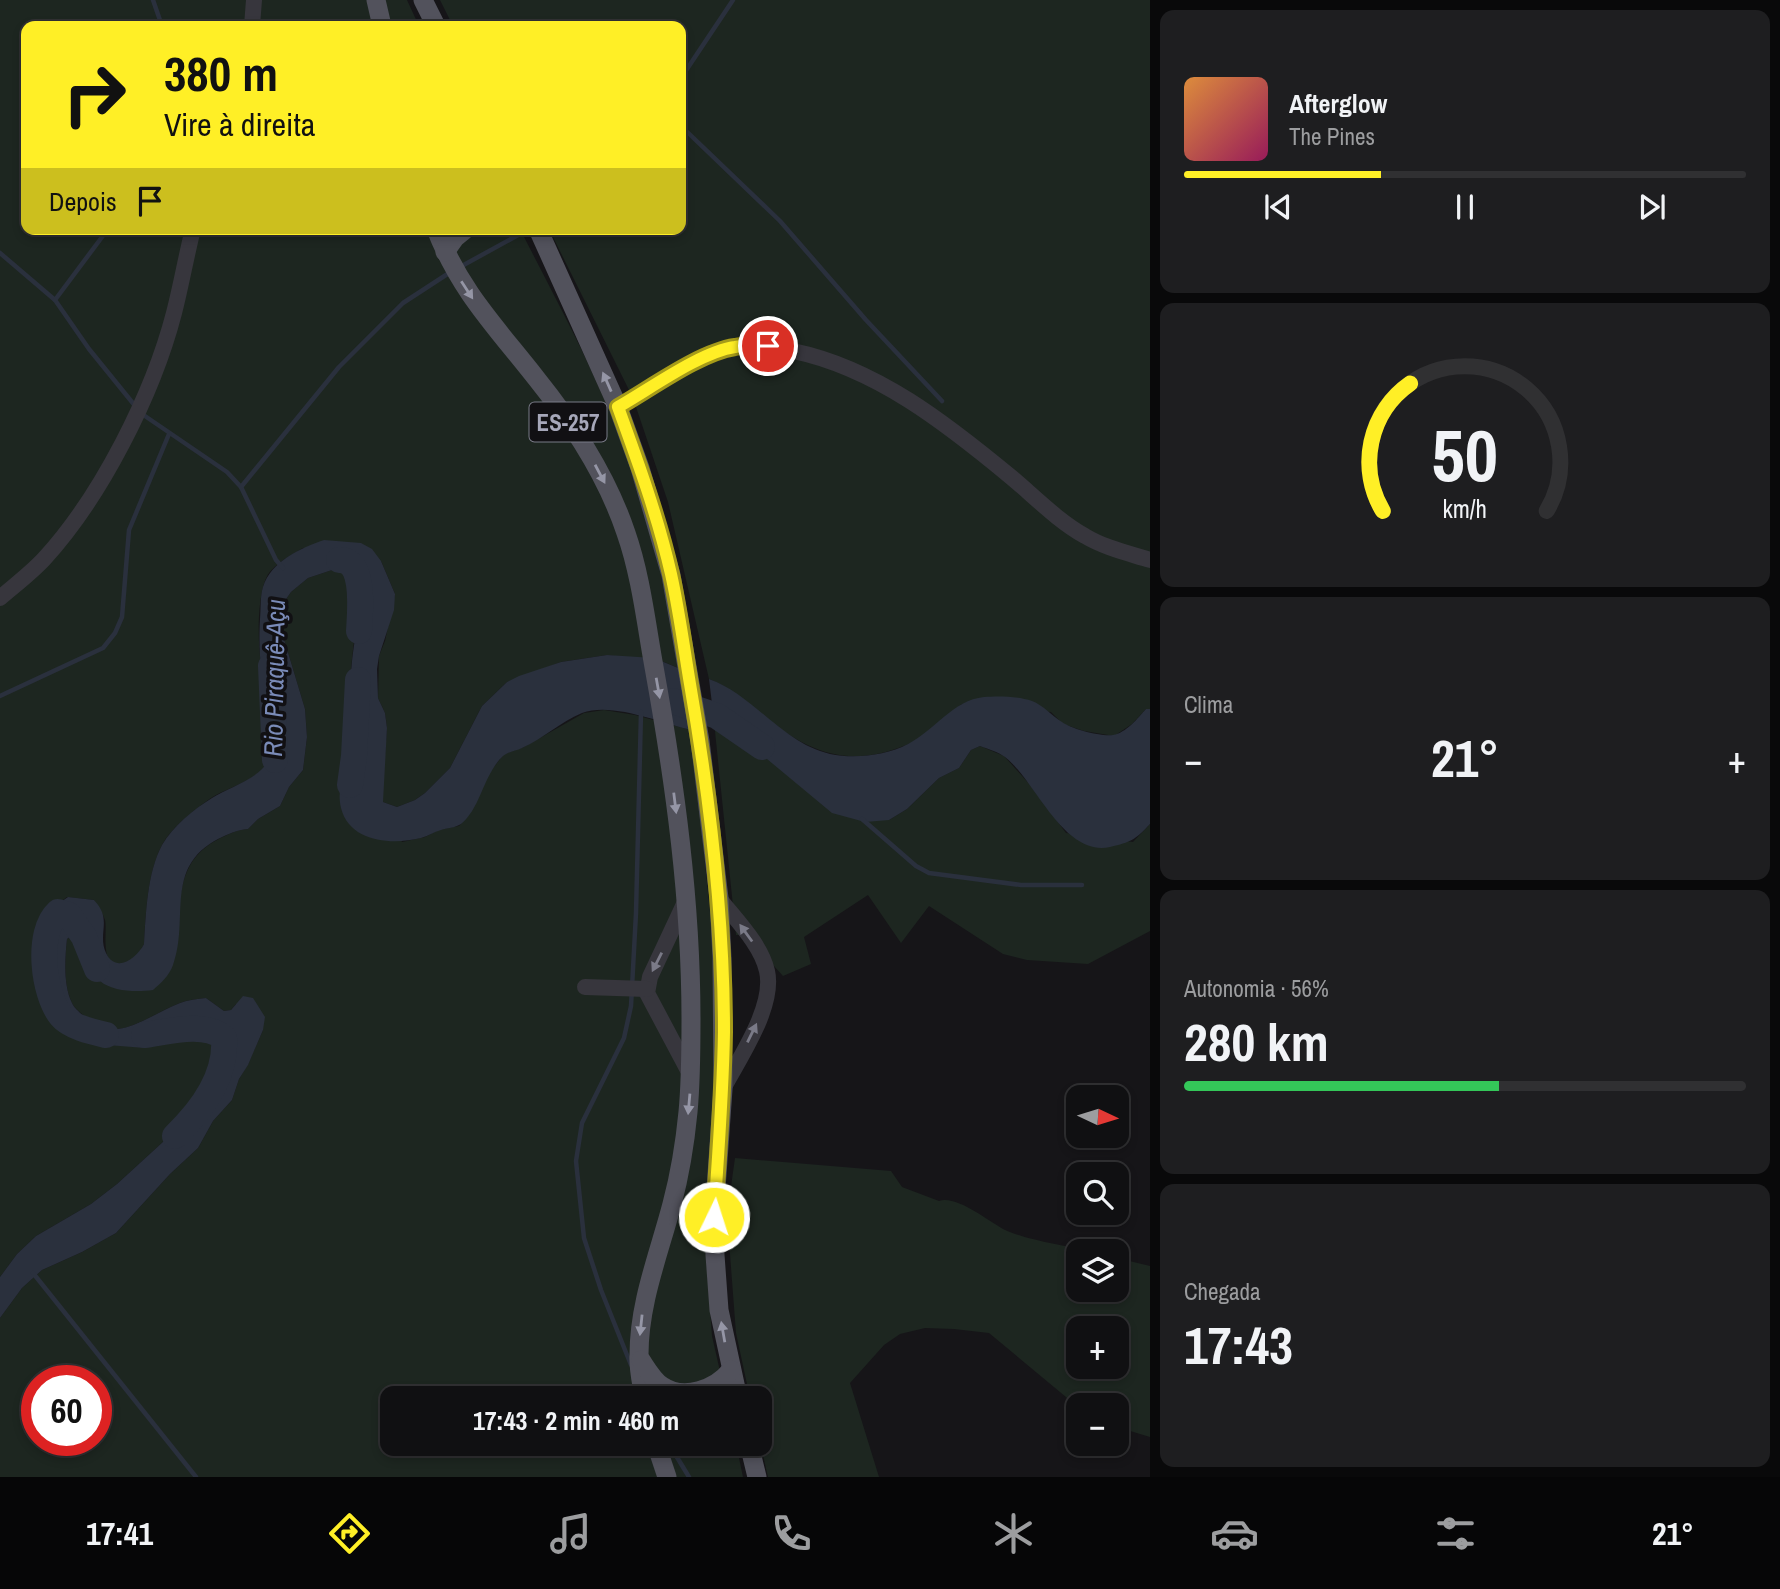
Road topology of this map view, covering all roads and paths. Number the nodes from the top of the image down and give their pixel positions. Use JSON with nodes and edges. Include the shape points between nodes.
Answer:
{"nodes":[{"id":1,"x":254,"y":0,"type":"edge"},
{"id":2,"x":376,"y":0,"type":"edge"},
{"id":3,"x":423,"y":0,"type":"edge"},
{"id":4,"x":252,"y":21,"type":"edge"},
{"id":5,"x":381,"y":21,"type":"edge"},
{"id":6,"x":434,"y":21,"type":"edge"},
{"id":7,"x":192,"y":235,"type":"edge"},
{"id":8,"x":438,"y":235,"type":"edge"},
{"id":9,"x":459,"y":235,"type":"edge"},
{"id":10,"x":539,"y":235,"type":"edge"},
{"id":11,"x":445,"y":252,"type":"junction"},
{"id":12,"x":618,"y":407,"type":"junction"},
{"id":13,"x":1150,"y":560,"type":"edge"},
{"id":14,"x":0,"y":598,"type":"edge"},
{"id":15,"x":719,"y":898,"type":"junction"},
{"id":16,"x":686,"y":900,"type":"junction"},
{"id":17,"x":584,"y":987,"type":"dead end"},
{"id":18,"x":647,"y":989,"type":"junction"},
{"id":19,"x":691,"y":1075,"type":"junction"},
{"id":20,"x":723,"y":1089,"type":"junction"},
{"id":21,"x":638,"y":1357,"type":"junction"},
{"id":22,"x":731,"y":1370,"type":"junction"},
{"id":23,"x":642,"y":1386,"type":"edge"},
{"id":24,"x":735,"y":1386,"type":"edge"},
{"id":25,"x":660,"y":1456,"type":"edge"},
{"id":26,"x":752,"y":1456,"type":"edge"},
{"id":27,"x":667,"y":1477,"type":"edge"},
{"id":28,"x":757,"y":1477,"type":"edge"}],
"edges":[{"from":1,"to":4,"type":"street"},
{"from":2,"to":5,"type":"main road"},
{"from":3,"to":6,"type":"main road"},
{"from":7,"to":14,"type":"street","via":[[174,314],[146,396],[121,445],[76,520],[44,559]]},
{"from":8,"to":11,"type":"main road","number":"ES-257"},
{"from":9,"to":11,"type":"main road"},
{"from":12,"to":10,"type":"main road","number":"ES-257","one_way":true},
{"from":11,"to":16,"type":"main road","number":"ES-257","one_way":true,"via":[[490,323],[537,379],[599,470],[626,533],[666,736]]},
{"from":12,"to":13,"type":"street","via":[[701,359],[734,347],[768,346],[812,355],[876,380],[924,411],[1087,537]]},
{"from":12,"to":15,"type":"main road","number":"ES-257","via":[[671,575],[700,741]]},
{"from":15,"to":20,"type":"main road","number":"ES-257"},
{"from":20,"to":15,"type":"street","one_way":true,"via":[[763,1010],[768,972]]},
{"from":16,"to":18,"type":"street","one_way":true},
{"from":16,"to":19,"type":"main road","number":"ES-257"},
{"from":17,"to":18,"type":"street"},
{"from":18,"to":19,"type":"street"},
{"from":19,"to":21,"type":"main road","number":"ES-257","one_way":true,"via":[[683,1155],[644,1300]]},
{"from":22,"to":20,"type":"main road","number":"ES-257","one_way":true,"via":[[719,1310],[715,1255]]},
{"from":21,"to":22,"type":"main road","via":[[660,1385],[676,1391],[702,1391]]},
{"from":21,"to":23,"type":"main road","number":"ES-257"},
{"from":22,"to":24,"type":"main road","number":"ES-257"},
{"from":25,"to":27,"type":"main road"},
{"from":26,"to":28,"type":"main road"}]}
